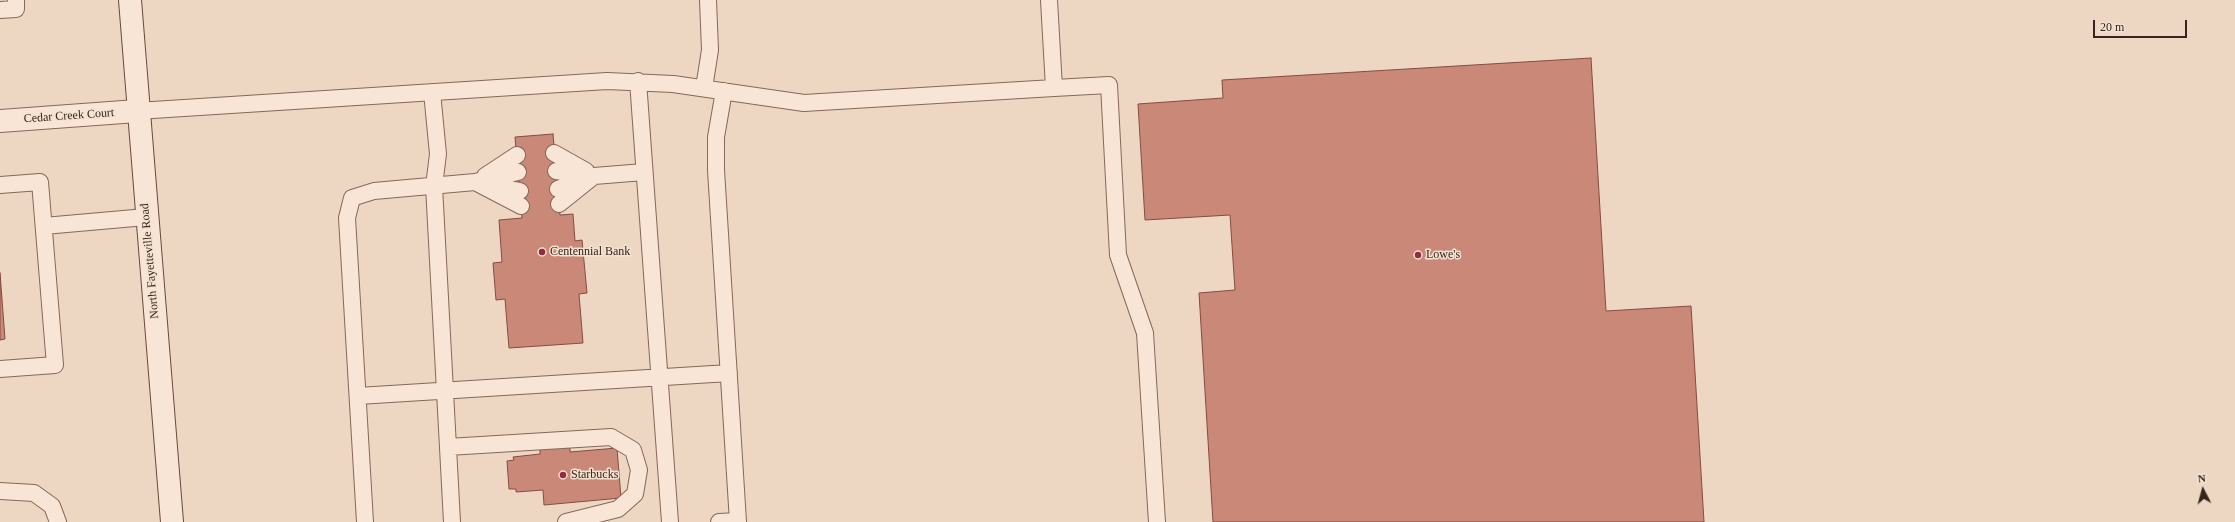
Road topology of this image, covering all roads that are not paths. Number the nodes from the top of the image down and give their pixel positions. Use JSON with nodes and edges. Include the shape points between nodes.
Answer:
{"nodes":[{"id":1,"x":16,"y":0,"type":"edge"},
{"id":2,"x":130,"y":0,"type":"edge"},
{"id":3,"x":708,"y":0,"type":"edge"},
{"id":4,"x":1049,"y":0,"type":"edge"},
{"id":5,"x":0,"y":10,"type":"edge"},
{"id":6,"x":638,"y":82,"type":"junction"},
{"id":7,"x":704,"y":88,"type":"junction"},
{"id":8,"x":1054,"y":88,"type":"junction"},
{"id":9,"x":724,"y":91,"type":"junction"},
{"id":10,"x":432,"y":92,"type":"junction"},
{"id":11,"x":137,"y":111,"type":"junction"},
{"id":12,"x":0,"y":121,"type":"edge"},
{"id":13,"x":554,"y":154,"type":"dead end"},
{"id":14,"x":517,"y":155,"type":"dead end"},
{"id":15,"x":556,"y":170,"type":"dead end"},
{"id":16,"x":518,"y":172,"type":"dead end"},
{"id":17,"x":644,"y":172,"type":"junction"},
{"id":18,"x":594,"y":176,"type":"junction"},
{"id":19,"x":475,"y":182,"type":"junction"},
{"id":20,"x":0,"y":185,"type":"edge"},
{"id":21,"x":434,"y":186,"type":"junction"},
{"id":22,"x":558,"y":196,"type":"dead end"},
{"id":23,"x":520,"y":199,"type":"dead end"},
{"id":24,"x":146,"y":217,"type":"junction"},
{"id":25,"x":44,"y":226,"type":"junction"},
{"id":26,"x":0,"y":369,"type":"edge"},
{"id":27,"x":729,"y":373,"type":"junction"},
{"id":28,"x":659,"y":378,"type":"junction"},
{"id":29,"x":445,"y":390,"type":"junction"},
{"id":30,"x":358,"y":396,"type":"junction"},
{"id":31,"x":448,"y":447,"type":"junction"},
{"id":32,"x":0,"y":491,"type":"edge"},
{"id":33,"x":738,"y":521,"type":"edge"},
{"id":34,"x":58,"y":522,"type":"edge"},
{"id":35,"x":172,"y":522,"type":"edge"},
{"id":36,"x":364,"y":522,"type":"edge"},
{"id":37,"x":452,"y":522,"type":"edge"},
{"id":38,"x":566,"y":522,"type":"edge"},
{"id":39,"x":670,"y":522,"type":"edge"},
{"id":40,"x":719,"y":522,"type":"edge"},
{"id":41,"x":1157,"y":522,"type":"edge"}],
"edges":[{"from":1,"to":5,"type":"lane","via":[[16,9]]},
{"from":2,"to":11,"type":"main road","name":"North Fayetteville Road"},
{"from":3,"to":7,"type":"lane","via":[[710,50]]},
{"from":4,"to":8,"type":"lane"},
{"from":6,"to":7,"type":"lane"},
{"from":6,"to":10,"type":"lane","via":[[607,80]]},
{"from":6,"to":17,"type":"lane"},
{"from":7,"to":9,"type":"lane"},
{"from":8,"to":9,"type":"lane","via":[[804,103]]},
{"from":8,"to":41,"type":"lane","via":[[1109,85],[1118,255],[1145,333]]},
{"from":9,"to":27,"type":"lane","via":[[716,137],[716,170]]},
{"from":10,"to":11,"type":"lane"},
{"from":10,"to":21,"type":"lane","via":[[438,154]]},
{"from":11,"to":12,"type":"main road","name":"Cedar Creek Court"},
{"from":11,"to":24,"type":"main road","name":"North Fayetteville Road"},
{"from":13,"to":18,"type":"lane"},
{"from":14,"to":19,"type":"lane"},
{"from":15,"to":18,"type":"lane"},
{"from":16,"to":19,"type":"lane"},
{"from":17,"to":18,"type":"lane"},
{"from":17,"to":28,"type":"lane"},
{"from":18,"to":22,"type":"lane"},
{"from":19,"to":21,"type":"lane"},
{"from":19,"to":23,"type":"lane"},
{"from":20,"to":25,"type":"lane","via":[[40,182]]},
{"from":21,"to":29,"type":"lane"},
{"from":21,"to":30,"type":"lane","via":[[374,191],[352,198],[348,218]]},
{"from":24,"to":25,"type":"lane"},
{"from":24,"to":35,"type":"main road","name":"North Fayetteville Road"},
{"from":25,"to":26,"type":"lane","via":[[55,365]]},
{"from":27,"to":28,"type":"lane"},
{"from":27,"to":33,"type":"lane"},
{"from":28,"to":29,"type":"lane"},
{"from":28,"to":39,"type":"lane"},
{"from":29,"to":30,"type":"lane"},
{"from":29,"to":31,"type":"lane"},
{"from":30,"to":36,"type":"lane"},
{"from":31,"to":37,"type":"lane"},
{"from":31,"to":38,"type":"lane","via":[[611,437],[633,450],[639,470],[635,494],[618,509]]},
{"from":32,"to":34,"type":"lane","via":[[34,494],[52,506]]},
{"from":33,"to":40,"type":"lane"}]}
